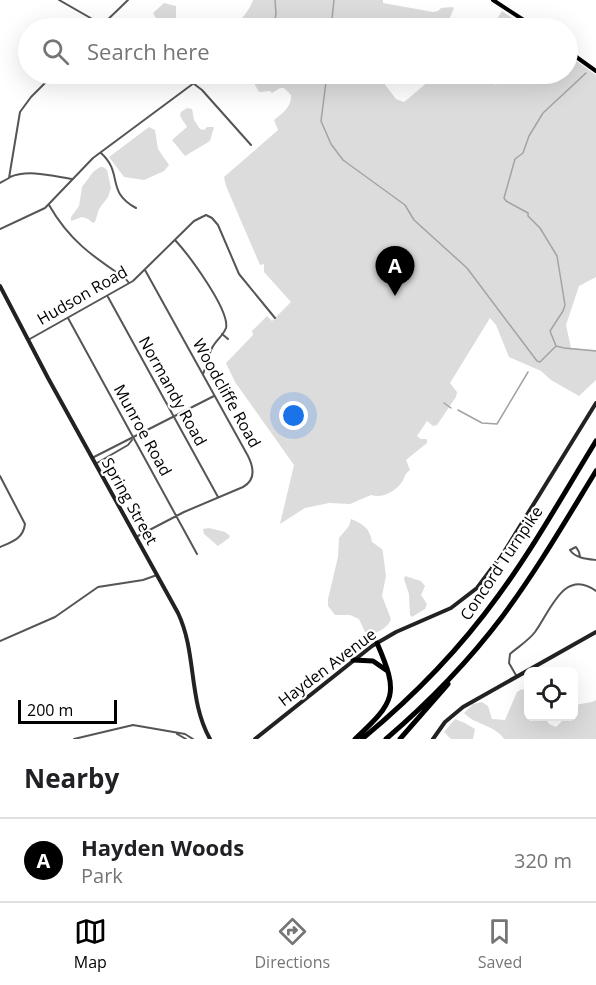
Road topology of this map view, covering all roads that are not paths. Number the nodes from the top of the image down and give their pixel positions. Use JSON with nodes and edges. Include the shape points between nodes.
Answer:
{"nodes":[{"id":1,"x":59,"y":0,"type":"edge"},
{"id":2,"x":128,"y":0,"type":"edge"},
{"id":3,"x":493,"y":0,"type":"edge"},
{"id":4,"x":90,"y":18,"type":"edge"},
{"id":5,"x":109,"y":18,"type":"edge"},
{"id":6,"x":521,"y":18,"type":"edge"},
{"id":7,"x":578,"y":59,"type":"edge"},
{"id":8,"x":596,"y":71,"type":"edge"},
{"id":9,"x":44,"y":84,"type":"edge"},
{"id":10,"x":193,"y":84,"type":"edge"},
{"id":11,"x":195,"y":84,"type":"edge"},
{"id":12,"x":251,"y":145,"type":"dead end"},
{"id":13,"x":100,"y":153,"type":"junction"},
{"id":14,"x":9,"y":178,"type":"junction"},
{"id":15,"x":72,"y":179,"type":"junction"},
{"id":16,"x":0,"y":183,"type":"edge"},
{"id":17,"x":49,"y":205,"type":"junction"},
{"id":18,"x":135,"y":208,"type":"dead end"},
{"id":19,"x":0,"y":229,"type":"edge"},
{"id":20,"x":175,"y":240,"type":"junction"},
{"id":21,"x":146,"y":270,"type":"junction"},
{"id":22,"x":129,"y":283,"type":"junction"},
{"id":23,"x":0,"y":286,"type":"edge"},
{"id":24,"x":108,"y":296,"type":"junction"},
{"id":25,"x":68,"y":318,"type":"junction"},
{"id":26,"x":275,"y":318,"type":"dead end"},
{"id":27,"x":222,"y":334,"type":"junction"},
{"id":28,"x":228,"y":339,"type":"dead end"},
{"id":29,"x":28,"y":340,"type":"junction"},
{"id":30,"x":202,"y":374,"type":"junction"},
{"id":31,"x":214,"y":396,"type":"junction"},
{"id":32,"x":596,"y":403,"type":"edge"},
{"id":33,"x":174,"y":417,"type":"junction"},
{"id":34,"x":134,"y":438,"type":"junction"},
{"id":35,"x":596,"y":441,"type":"edge"},
{"id":36,"x":92,"y":458,"type":"junction"},
{"id":37,"x":95,"y":464,"type":"junction"},
{"id":38,"x":596,"y":471,"type":"edge"},
{"id":39,"x":0,"y":476,"type":"edge"},
{"id":40,"x":218,"y":497,"type":"junction"},
{"id":41,"x":176,"y":515,"type":"junction"},
{"id":42,"x":136,"y":537,"type":"junction"},
{"id":43,"x":0,"y":547,"type":"edge"},
{"id":44,"x":197,"y":554,"type":"dead end"},
{"id":45,"x":579,"y":557,"type":"dead end"},
{"id":46,"x":596,"y":560,"type":"edge"},
{"id":47,"x":158,"y":575,"type":"junction"},
{"id":48,"x":596,"y":591,"type":"edge"},
{"id":49,"x":596,"y":632,"type":"edge"},
{"id":50,"x":0,"y":641,"type":"edge"},
{"id":51,"x":377,"y":643,"type":"junction"},
{"id":52,"x":353,"y":660,"type":"junction"},
{"id":53,"x":389,"y":674,"type":"junction"},
{"id":54,"x":454,"y":674,"type":"junction"},
{"id":55,"x":517,"y":677,"type":"junction"},
{"id":56,"x":174,"y":733,"type":"junction"},
{"id":57,"x":210,"y":738,"type":"edge"},
{"id":58,"x":74,"y":739,"type":"edge"},
{"id":59,"x":186,"y":739,"type":"edge"},
{"id":60,"x":193,"y":739,"type":"edge"},
{"id":61,"x":255,"y":739,"type":"edge"},
{"id":62,"x":355,"y":739,"type":"edge"},
{"id":63,"x":362,"y":739,"type":"edge"},
{"id":64,"x":386,"y":739,"type":"edge"},
{"id":65,"x":400,"y":739,"type":"edge"},
{"id":66,"x":434,"y":739,"type":"edge"}],
"edges":[{"from":1,"to":4,"type":"street"},
{"from":2,"to":5,"type":"street"},
{"from":3,"to":6,"type":"main road"},
{"from":7,"to":8,"type":"main road"},
{"from":9,"to":14,"type":"street","via":[[20,112]]},
{"from":10,"to":13,"type":"street"},
{"from":11,"to":12,"type":"street"},
{"from":13,"to":15,"type":"street"},
{"from":13,"to":18,"type":"street","via":[[115,176],[118,194]]},
{"from":14,"to":15,"type":"street","via":[[30,174]]},
{"from":14,"to":16,"type":"street"},
{"from":15,"to":17,"type":"street"},
{"from":17,"to":19,"type":"street"},
{"from":17,"to":22,"type":"street","via":[[66,233]]},
{"from":20,"to":21,"type":"street","name":"Hudson Road"},
{"from":20,"to":26,"type":"street","name":"Hudson Road","via":[[198,218],[212,218],[239,274]]},
{"from":20,"to":27,"type":"street","via":[[222,309],[226,322]]},
{"from":21,"to":22,"type":"street","name":"Hudson Road"},
{"from":21,"to":30,"type":"street","name":"Woodcliffe Road"},
{"from":22,"to":24,"type":"street","name":"Hudson Road"},
{"from":23,"to":29,"type":"main road","name":"Spring Street"},
{"from":24,"to":25,"type":"street","name":"Hudson Road"},
{"from":24,"to":33,"type":"street","name":"Normandy Road"},
{"from":25,"to":29,"type":"street","name":"Hudson Road"},
{"from":25,"to":34,"type":"street","name":"Munroe Road"},
{"from":27,"to":28,"type":"street"},
{"from":27,"to":30,"type":"street"},
{"from":29,"to":36,"type":"main road","name":"Spring Street"},
{"from":30,"to":31,"type":"street","name":"Woodcliffe Road"},
{"from":31,"to":33,"type":"street"},
{"from":31,"to":40,"type":"street","name":"Woodcliffe Road","via":[[248,456],[253,474],[248,484]]},
{"from":32,"to":51,"type":"main road","name":"Hayden Avenue","via":[[483,582],[451,608]]},
{"from":33,"to":34,"type":"street"},
{"from":33,"to":40,"type":"street","name":"Normandy Road"},
{"from":34,"to":36,"type":"street"},
{"from":34,"to":37,"type":"street"},
{"from":34,"to":41,"type":"street","name":"Munroe Road"},
{"from":35,"to":63,"type":"highway","name":"Concord Turnpike","via":[[524,558],[482,617],[426,681]]},
{"from":36,"to":37,"type":"main road","name":"Spring Street"},
{"from":37,"to":42,"type":"main road","name":"Spring Street"},
{"from":38,"to":54,"type":"highway","name":"Concord Turnpike","via":[[517,596]]},
{"from":39,"to":43,"type":"street","via":[[25,524],[20,537]]},
{"from":40,"to":41,"type":"street","name":"Woodcliffe Road"},
{"from":41,"to":42,"type":"street","name":"Woodcliffe Road"},
{"from":41,"to":44,"type":"street","name":"Munroe Road"},
{"from":42,"to":47,"type":"main road","name":"Spring Street"},
{"from":45,"to":46,"type":"street"},
{"from":47,"to":50,"type":"street","via":[[96,588],[55,617]]},
{"from":47,"to":57,"type":"main road","name":"Spring Street","via":[[184,627],[198,711]]},
{"from":48,"to":55,"type":"street","via":[[581,584],[560,593],[535,633],[510,654],[509,663]]},
{"from":49,"to":55,"type":"main road"},
{"from":51,"to":52,"type":"main road","name":"Hayden Avenue"},
{"from":51,"to":53,"type":"highway"},
{"from":52,"to":53,"type":"highway","via":[[375,662]]},
{"from":52,"to":61,"type":"main road","name":"Hayden Avenue"},
{"from":53,"to":62,"type":"highway","via":[[391,690],[387,705]]},
{"from":54,"to":64,"type":"highway","name":"Concord Turnpike"},
{"from":54,"to":65,"type":"highway"},
{"from":55,"to":66,"type":"main road","via":[[458,710]]},
{"from":56,"to":58,"type":"street","via":[[133,725]]},
{"from":56,"to":59,"type":"street"},
{"from":56,"to":60,"type":"street"}]}
